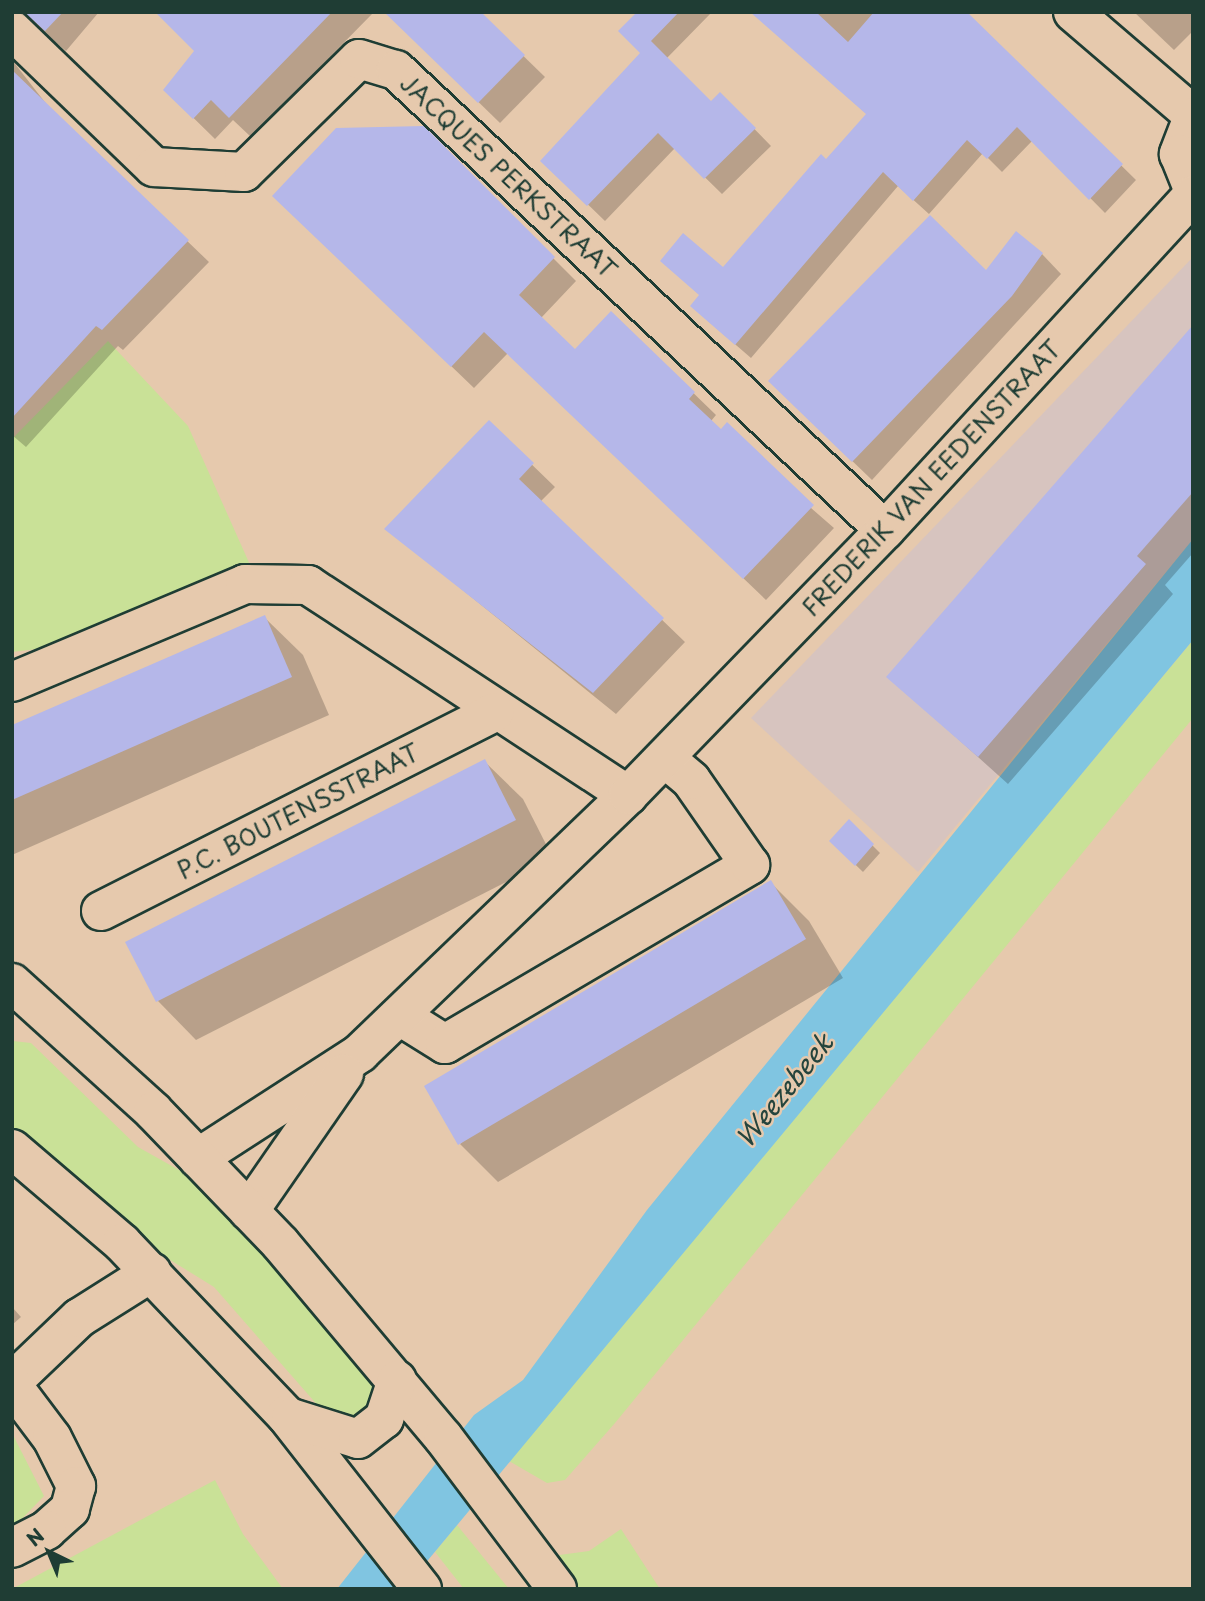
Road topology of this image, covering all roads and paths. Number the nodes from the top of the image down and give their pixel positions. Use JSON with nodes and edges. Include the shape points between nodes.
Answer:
{"nodes":[{"id":1,"x":1073,"y":12,"type":"edge"},
{"id":2,"x":12,"y":30,"type":"edge"},
{"id":3,"x":1193,"y":116,"type":"edge"},
{"id":4,"x":1193,"y":188,"type":"edge"},
{"id":5,"x":1193,"y":195,"type":"edge"},
{"id":6,"x":885,"y":530,"type":"junction"},
{"id":7,"x":12,"y":682,"type":"edge"},
{"id":8,"x":495,"y":712,"type":"junction"},
{"id":9,"x":665,"y":758,"type":"junction"},
{"id":10,"x":628,"y":795,"type":"junction"},
{"id":11,"x":101,"y":911,"type":"dead end"},
{"id":12,"x":12,"y":983,"type":"edge"},
{"id":13,"x":400,"y":1016,"type":"junction"},
{"id":14,"x":12,"y":1019,"type":"edge"},
{"id":15,"x":360,"y":1053,"type":"junction"},
{"id":16,"x":94,"y":1057,"type":"junction"},
{"id":17,"x":12,"y":1149,"type":"edge"},
{"id":18,"x":198,"y":1158,"type":"junction"},
{"id":19,"x":249,"y":1211,"type":"junction"},
{"id":20,"x":122,"y":1243,"type":"junction"},
{"id":21,"x":152,"y":1272,"type":"junction"},
{"id":22,"x":79,"y":1318,"type":"junction"},
{"id":23,"x":397,"y":1380,"type":"junction"},
{"id":24,"x":12,"y":1384,"type":"edge"},
{"id":25,"x":286,"y":1415,"type":"junction"},
{"id":26,"x":12,"y":1548,"type":"edge"},
{"id":27,"x":421,"y":1587,"type":"edge"},
{"id":28,"x":557,"y":1589,"type":"edge"}],
"edges":[{"from":1,"to":3,"type":"street"},
{"from":2,"to":6,"type":"street","name":"JACQUES PERKSTRAAT","via":[[154,167],[244,173],[359,59],[396,70]]},
{"from":3,"to":4,"type":"street","via":[[1179,154]]},
{"from":5,"to":6,"type":"street","name":"FREDERIK VAN EEDENSTRAAT"},
{"from":6,"to":9,"type":"street","name":"FREDERIK VAN EEDENSTRAAT"},
{"from":7,"to":8,"type":"street","via":[[245,584],[308,585]]},
{"from":8,"to":10,"type":"street"},
{"from":8,"to":11,"type":"street","name":"P.C. BOUTENSSTRAAT"},
{"from":9,"to":10,"type":"street","name":"FREDERIK VAN EEDENSTRAAT"},
{"from":9,"to":13,"type":"street","via":[[691,780],[750,865],[445,1044]]},
{"from":10,"to":13,"type":"street","name":"FREDERIK VAN EEDENSTRAAT"},
{"from":12,"to":16,"type":"street"},
{"from":13,"to":15,"type":"street","name":"FREDERIK VAN EEDENSTRAAT"},
{"from":14,"to":16,"type":"street"},
{"from":15,"to":18,"type":"street","name":"FREDERIK VAN EEDENSTRAAT"},
{"from":15,"to":19,"type":"street","name":"FREDERIK VAN EEDENSTRAAT"},
{"from":16,"to":18,"type":"street"},
{"from":17,"to":20,"type":"street"},
{"from":18,"to":19,"type":"street"},
{"from":19,"to":23,"type":"street"},
{"from":20,"to":21,"type":"street"},
{"from":20,"to":22,"type":"street"},
{"from":21,"to":22,"type":"street"},
{"from":21,"to":25,"type":"street"},
{"from":22,"to":24,"type":"street"},
{"from":23,"to":25,"type":"street","via":[[384,1419],[359,1439]]},
{"from":23,"to":28,"type":"street"},
{"from":24,"to":26,"type":"street","via":[[52,1438],[76,1486],[70,1509],[47,1531]]},
{"from":25,"to":27,"type":"street"}]}
